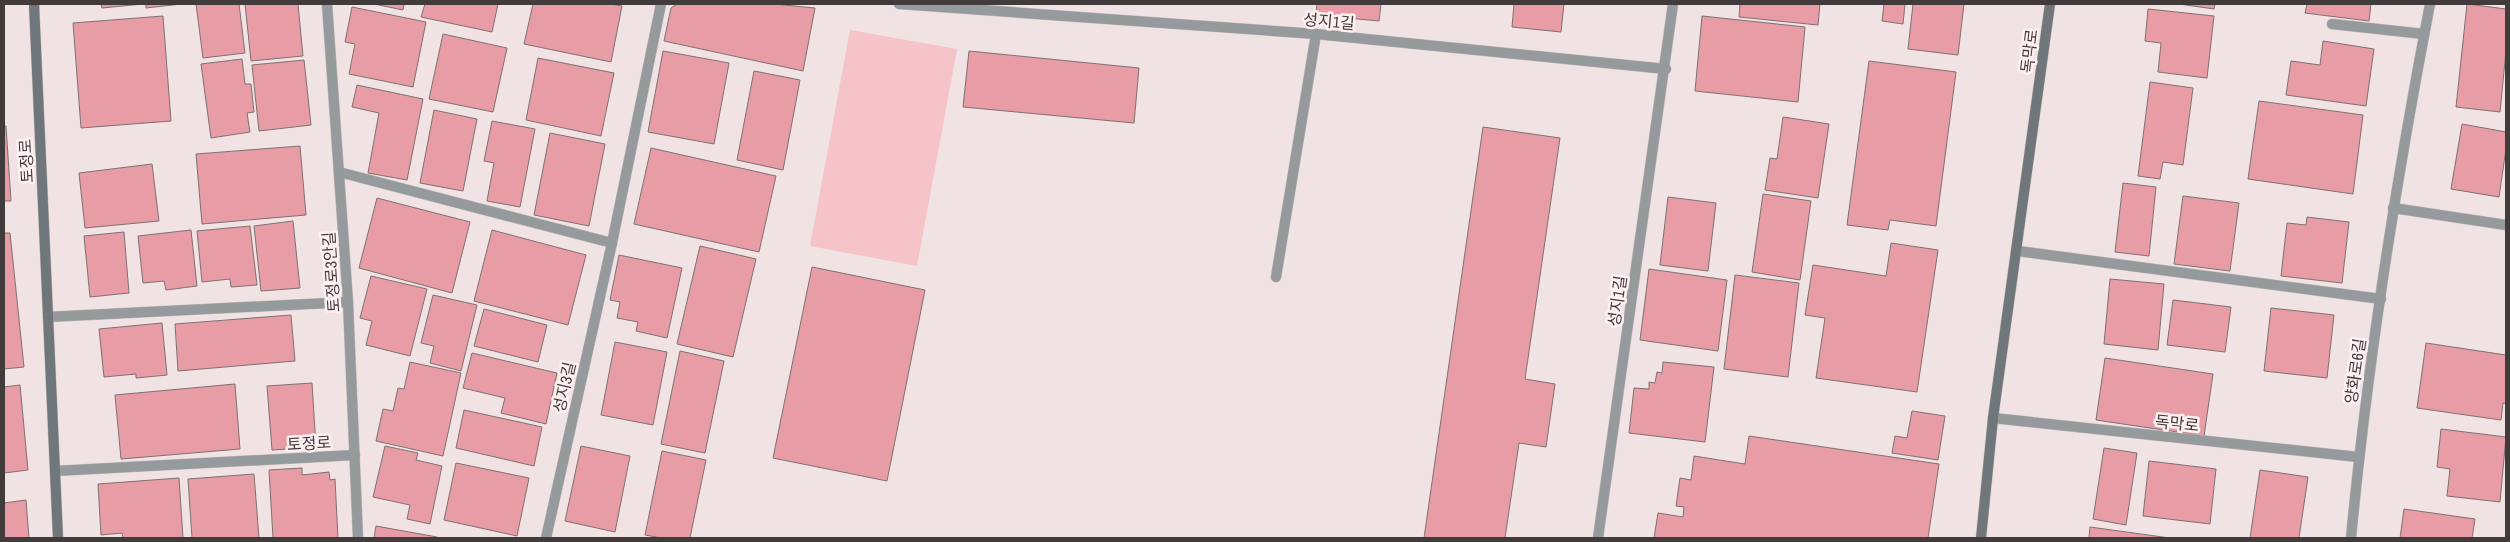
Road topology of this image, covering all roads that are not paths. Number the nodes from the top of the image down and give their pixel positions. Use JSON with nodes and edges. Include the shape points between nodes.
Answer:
{"nodes":[{"id":1,"x":34,"y":4,"type":"edge"},
{"id":2,"x":327,"y":4,"type":"edge"},
{"id":3,"x":662,"y":4,"type":"edge"},
{"id":4,"x":898,"y":4,"type":"edge"},
{"id":5,"x":1673,"y":4,"type":"edge"},
{"id":6,"x":2050,"y":4,"type":"edge"},
{"id":7,"x":2430,"y":4,"type":"edge"},
{"id":8,"x":2332,"y":24,"type":"dead end"},
{"id":9,"x":1316,"y":34,"type":"junction"},
{"id":10,"x":2424,"y":34,"type":"junction"},
{"id":11,"x":1666,"y":68,"type":"junction"},
{"id":12,"x":339,"y":172,"type":"junction"},
{"id":13,"x":2393,"y":208,"type":"junction"},
{"id":14,"x":2506,"y":225,"type":"edge"},
{"id":15,"x":612,"y":243,"type":"junction"},
{"id":16,"x":2018,"y":250,"type":"junction"},
{"id":17,"x":1276,"y":277,"type":"dead end"},
{"id":18,"x":2380,"y":299,"type":"junction"},
{"id":19,"x":348,"y":302,"type":"junction"},
{"id":20,"x":48,"y":317,"type":"junction"},
{"id":21,"x":1993,"y":418,"type":"junction"},
{"id":22,"x":355,"y":455,"type":"junction"},
{"id":23,"x":2358,"y":457,"type":"junction"},
{"id":24,"x":55,"y":472,"type":"junction"},
{"id":25,"x":58,"y":538,"type":"edge"},
{"id":26,"x":358,"y":538,"type":"edge"},
{"id":27,"x":546,"y":538,"type":"edge"},
{"id":28,"x":1598,"y":538,"type":"edge"},
{"id":29,"x":1981,"y":538,"type":"edge"},
{"id":30,"x":2351,"y":538,"type":"edge"}],
"edges":[{"from":1,"to":20,"type":"main road","name":"토정로"},
{"from":2,"to":12,"type":"street","name":"토정로3안길"},
{"from":3,"to":15,"type":"street","name":"성지3길"},
{"from":4,"to":9,"type":"street","name":"성지1길"},
{"from":5,"to":11,"type":"street","name":"성지1길"},
{"from":6,"to":16,"type":"main road","name":"독막로"},
{"from":7,"to":10,"type":"street","name":"양화로6길"},
{"from":8,"to":10,"type":"street"},
{"from":9,"to":11,"type":"street","name":"성지1길"},
{"from":9,"to":17,"type":"street"},
{"from":10,"to":13,"type":"street","name":"양화로6길"},
{"from":11,"to":28,"type":"street","name":"성지1길"},
{"from":12,"to":15,"type":"street"},
{"from":12,"to":19,"type":"street","name":"토정로3안길"},
{"from":13,"to":14,"type":"street"},
{"from":13,"to":18,"type":"street","name":"양화로6길"},
{"from":15,"to":27,"type":"street","name":"성지3길"},
{"from":16,"to":18,"type":"street"},
{"from":16,"to":21,"type":"main road","name":"독막로"},
{"from":18,"to":23,"type":"street","name":"양화로6길"},
{"from":19,"to":20,"type":"street"},
{"from":19,"to":22,"type":"street","name":"토정로3안길"},
{"from":20,"to":24,"type":"main road","name":"토정로"},
{"from":21,"to":23,"type":"street","name":"독막로"},
{"from":21,"to":29,"type":"main road","name":"독막로"},
{"from":22,"to":24,"type":"street","name":"토정로"},
{"from":22,"to":26,"type":"street","name":"토정로3안길"},
{"from":23,"to":30,"type":"street","name":"양화로6길"},
{"from":24,"to":25,"type":"main road","name":"토정로"}]}
